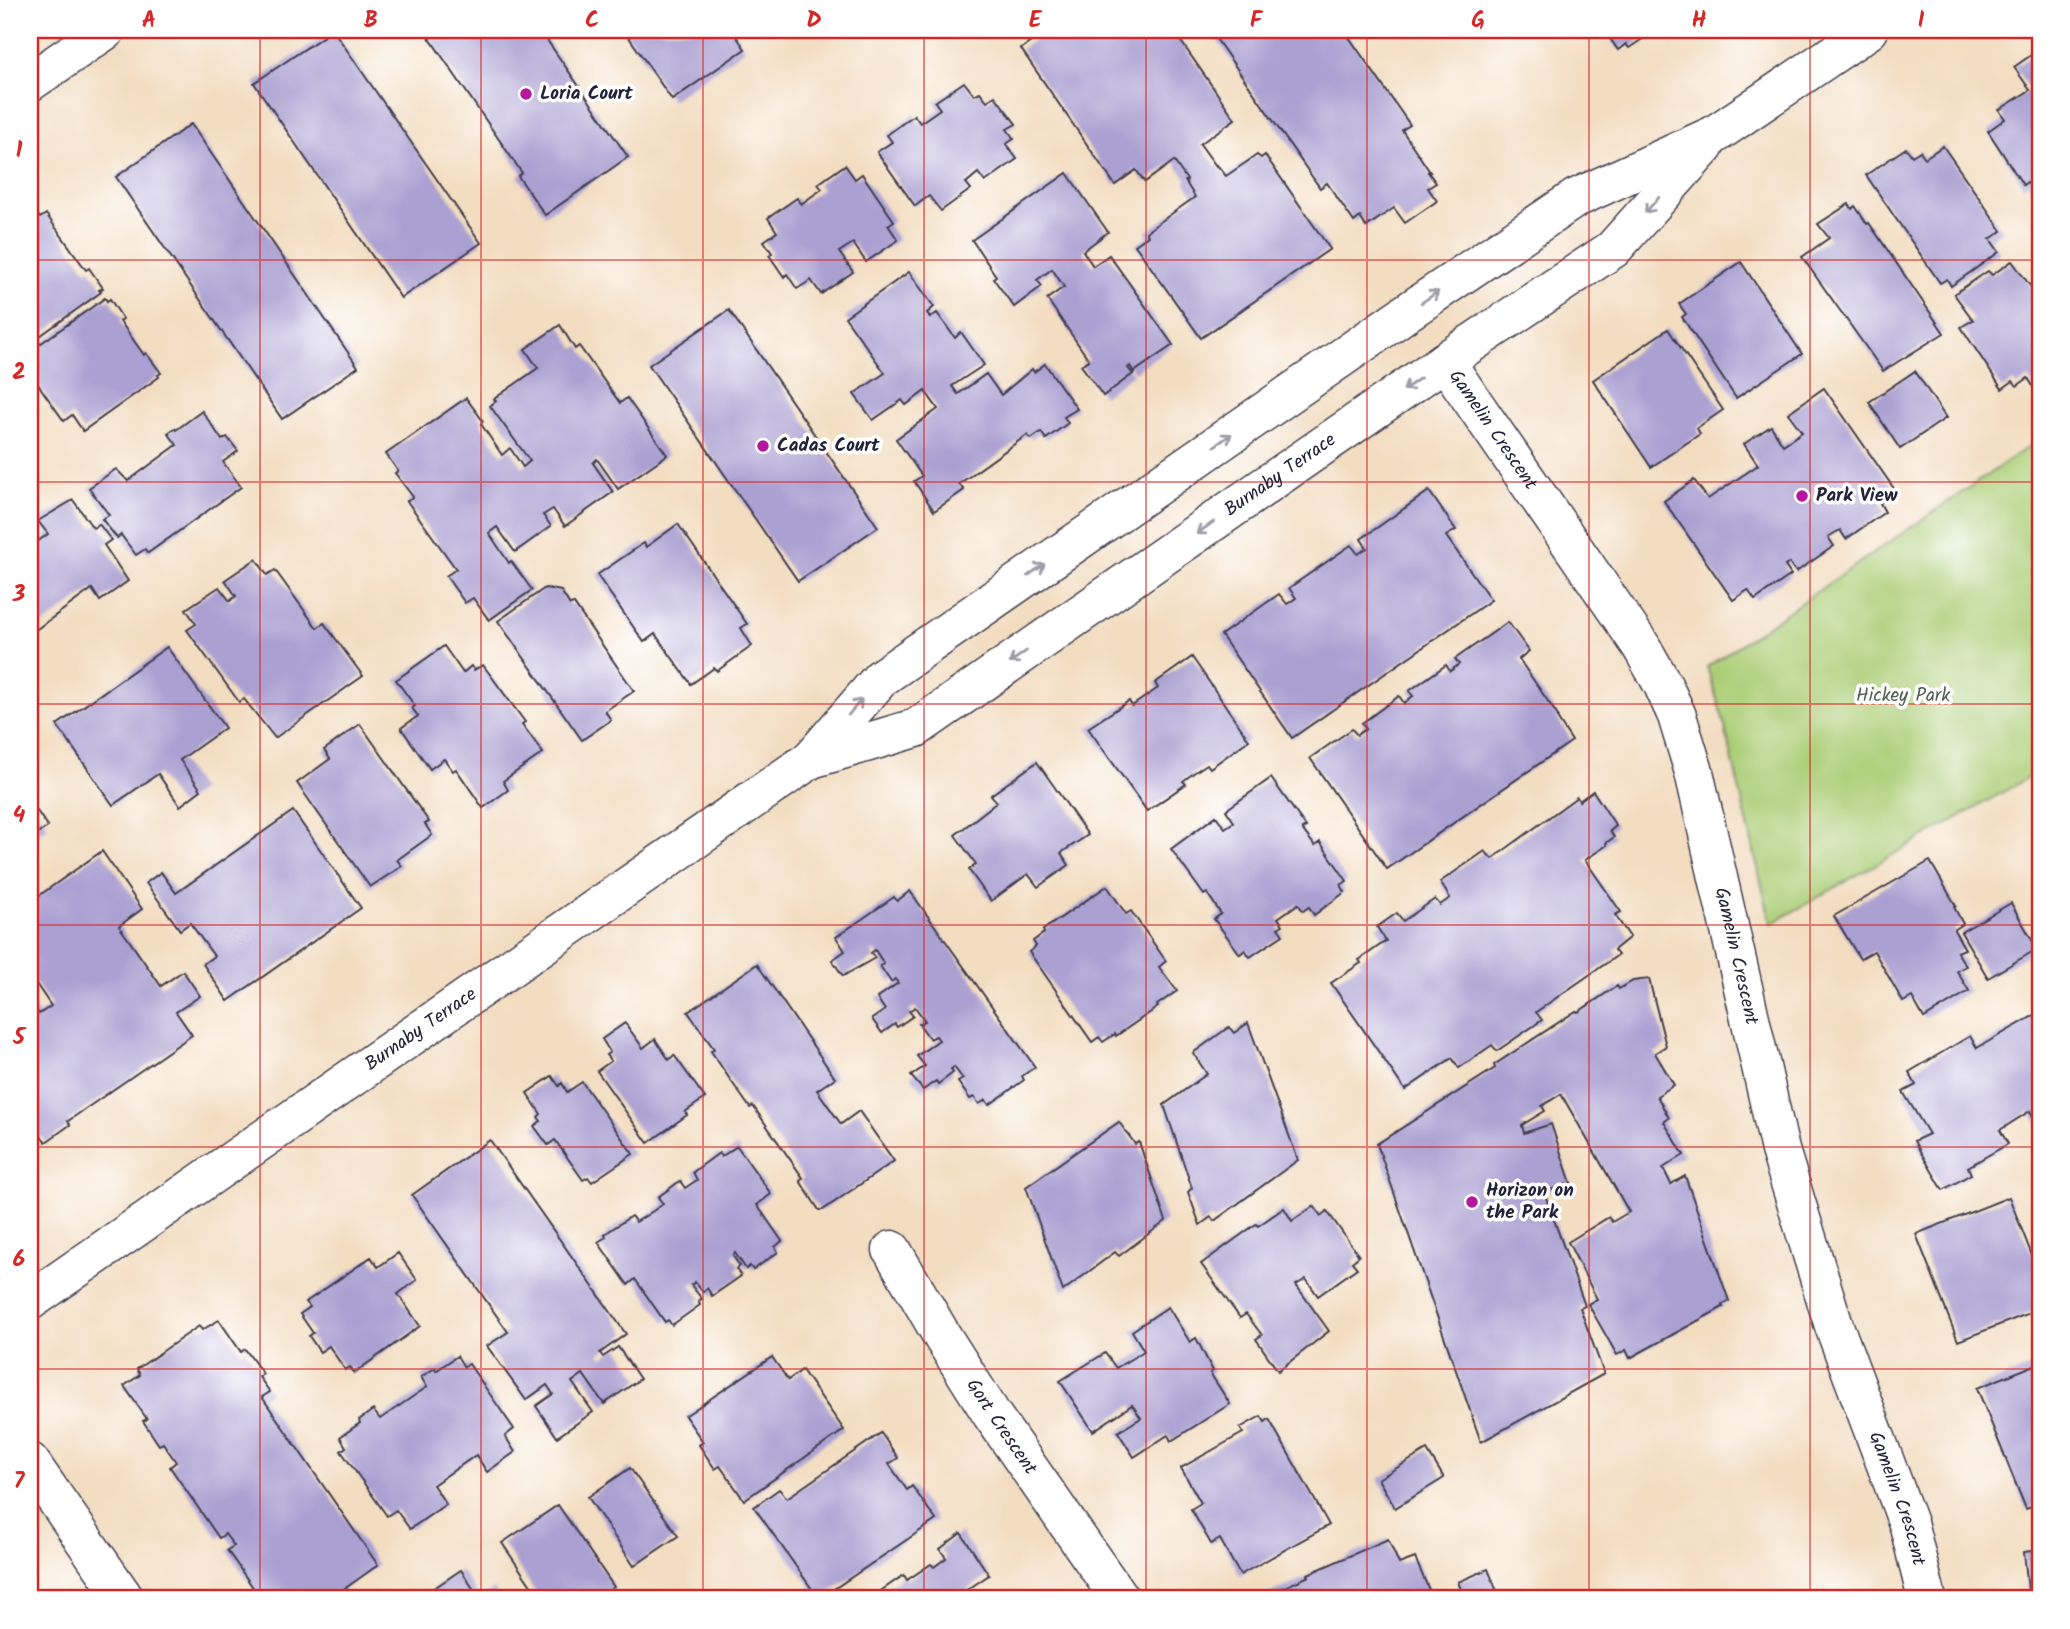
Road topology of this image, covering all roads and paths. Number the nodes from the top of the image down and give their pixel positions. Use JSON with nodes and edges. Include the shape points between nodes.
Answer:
{"nodes":[{"id":1,"x":106,"y":30,"type":"edge"},
{"id":2,"x":1869,"y":30,"type":"edge"},
{"id":3,"x":30,"y":82,"type":"edge"},
{"id":4,"x":1714,"y":135,"type":"junction"},
{"id":5,"x":1445,"y":361,"type":"junction"},
{"id":6,"x":811,"y":759,"type":"junction"},
{"id":7,"x":892,"y":1250,"type":"dead end"},
{"id":8,"x":30,"y":1301,"type":"edge"},
{"id":9,"x":30,"y":1462,"type":"edge"},
{"id":10,"x":125,"y":1599,"type":"edge"},
{"id":11,"x":1120,"y":1599,"type":"edge"},
{"id":12,"x":1927,"y":1599,"type":"edge"}],
"edges":[{"from":1,"to":3,"type":"street"},
{"from":2,"to":4,"type":"street","name":"Burnaby Terrace"},
{"from":4,"to":5,"type":"street","name":"Burnaby Terrace","one_way":true,"via":[[1613,248]]},
{"from":6,"to":4,"type":"street","name":"Burnaby Terrace","one_way":true,"via":[[881,678],[1406,313],[1576,198]]},
{"from":5,"to":6,"type":"street","name":"Burnaby Terrace","one_way":true,"via":[[916,728]]},
{"from":5,"to":12,"type":"street","name":"Gamelin Crescent","via":[[1641,646],[1677,716],[1788,1177],[1833,1326],[1909,1525]]},
{"from":6,"to":8,"type":"street","name":"Burnaby Terrace"},
{"from":7,"to":11,"type":"street","name":"Gort Crescent","via":[[992,1415]]},
{"from":9,"to":10,"type":"street"}]}
